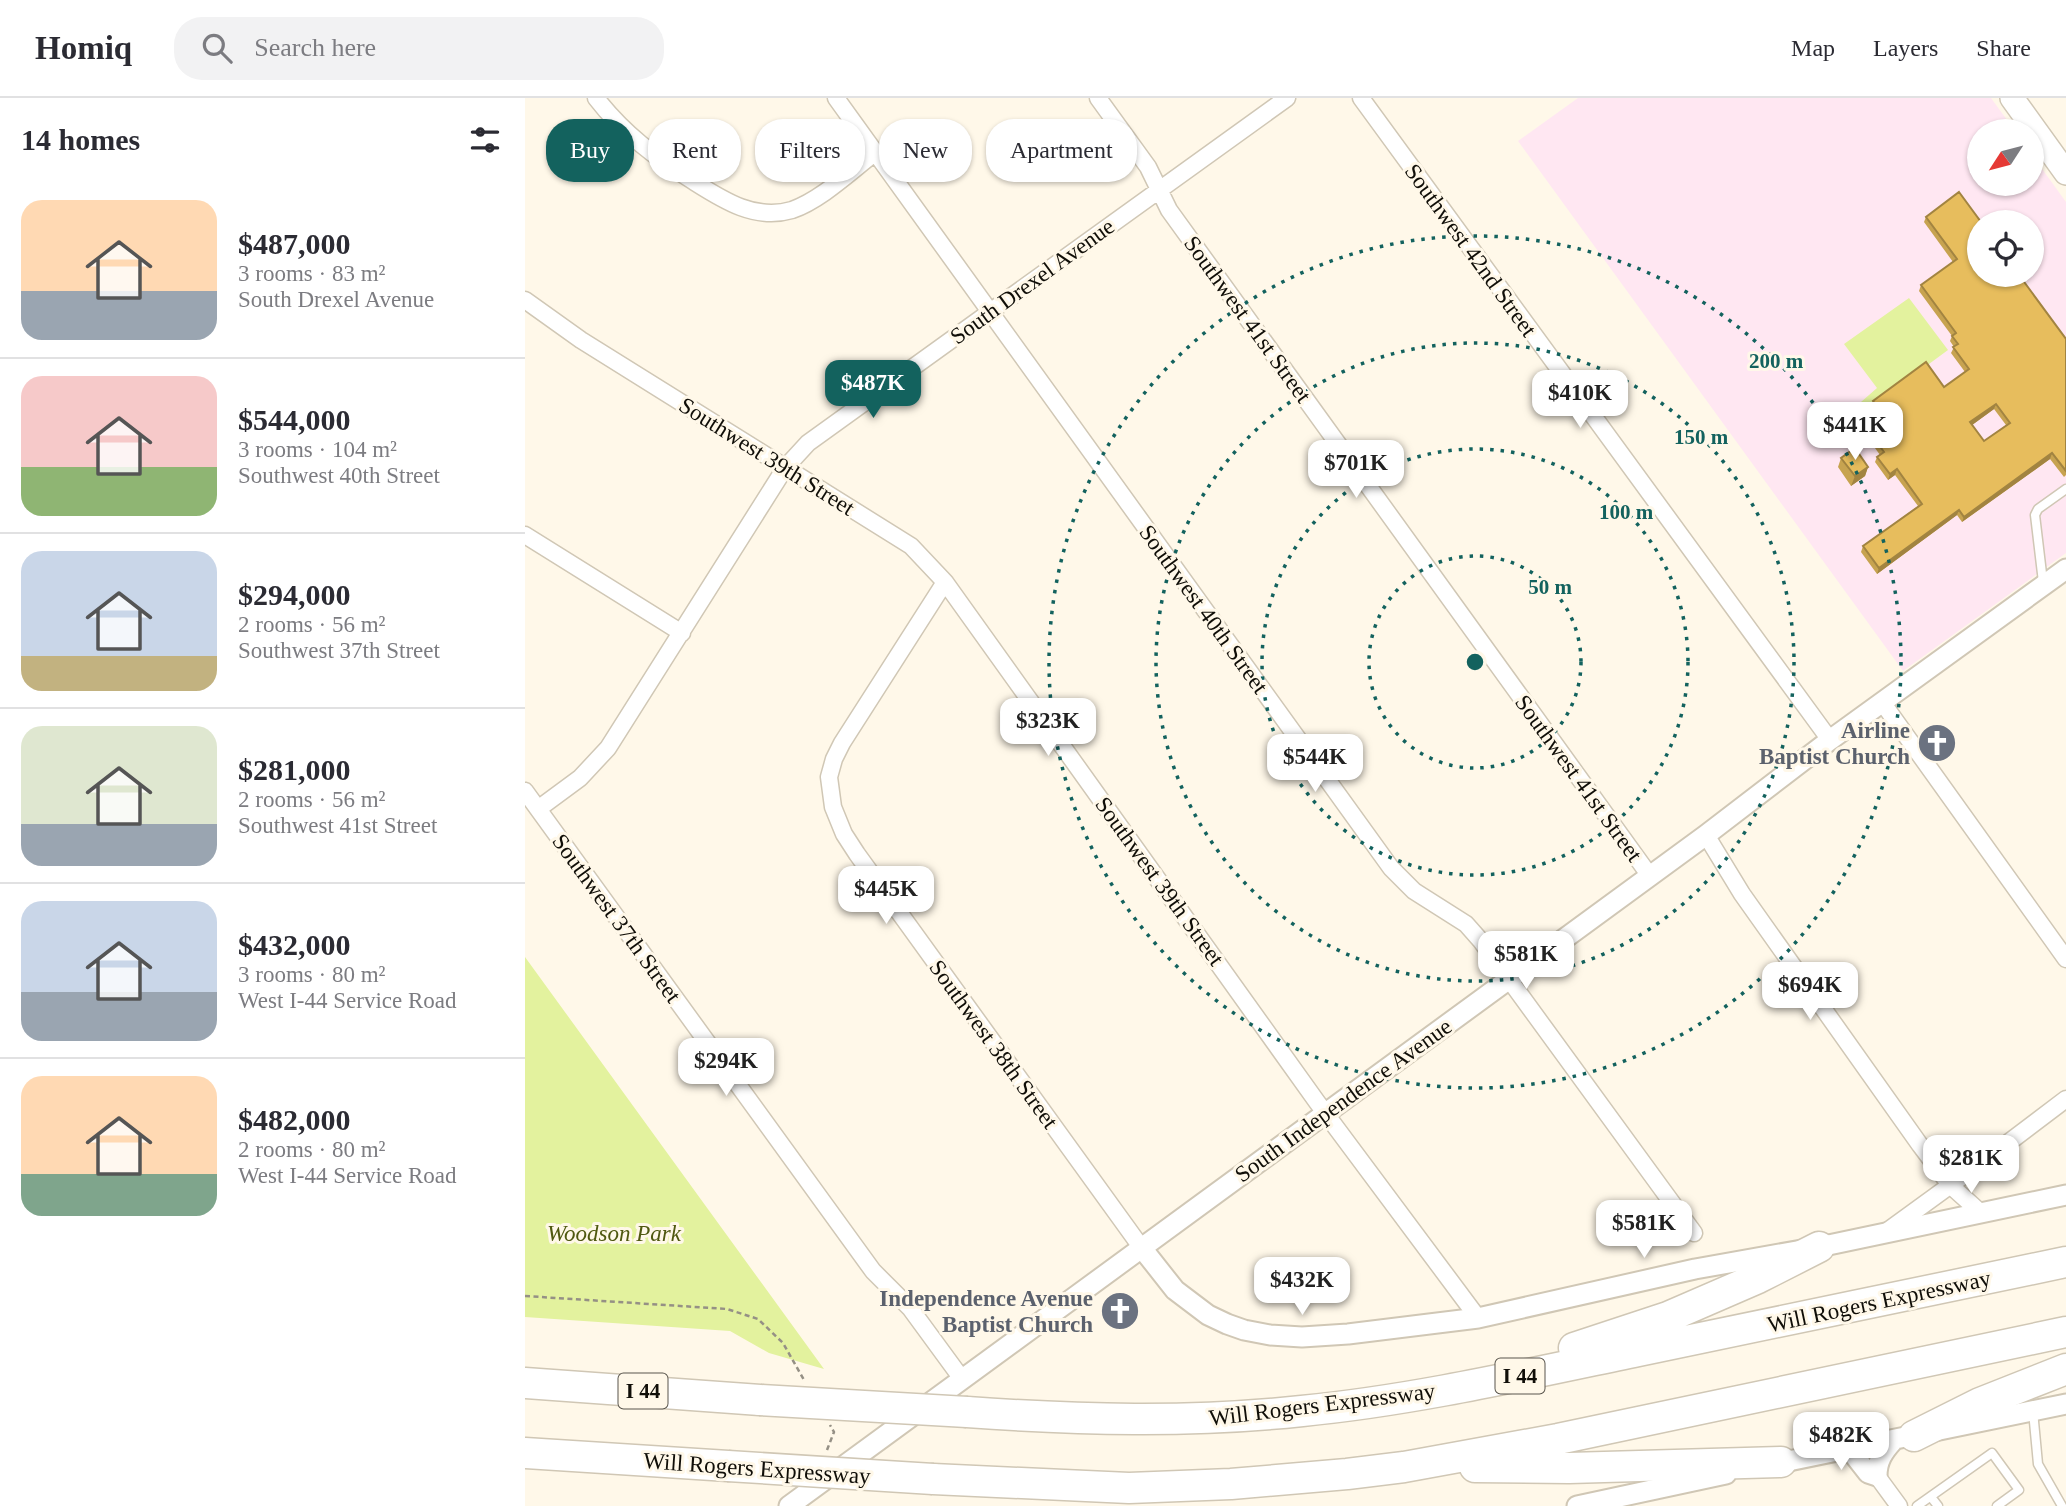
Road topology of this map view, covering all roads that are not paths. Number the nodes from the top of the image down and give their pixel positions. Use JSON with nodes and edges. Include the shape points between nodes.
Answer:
{"nodes":[{"id":1,"x":596,"y":98,"type":"edge"},
{"id":2,"x":836,"y":98,"type":"edge"},
{"id":3,"x":1098,"y":98,"type":"edge"},
{"id":4,"x":1287,"y":98,"type":"edge"},
{"id":5,"x":1361,"y":98,"type":"edge"},
{"id":6,"x":2012,"y":98,"type":"edge"},
{"id":7,"x":876,"y":152,"type":"junction"},
{"id":8,"x":2066,"y":173,"type":"edge"},
{"id":9,"x":1159,"y":190,"type":"junction"},
{"id":10,"x":525,"y":300,"type":"edge"},
{"id":11,"x":989,"y":312,"type":"junction"},
{"id":12,"x":785,"y":468,"type":"junction"},
{"id":13,"x":2066,"y":489,"type":"edge"},
{"id":14,"x":525,"y":535,"type":"edge"},
{"id":15,"x":2066,"y":569,"type":"edge"},
{"id":16,"x":945,"y":582,"type":"junction"},
{"id":17,"x":2043,"y":585,"type":"junction"},
{"id":18,"x":682,"y":633,"type":"junction"},
{"id":19,"x":1882,"y":702,"type":"junction"},
{"id":20,"x":1830,"y":740,"type":"junction"},
{"id":21,"x":525,"y":791,"type":"edge"},
{"id":22,"x":538,"y":809,"type":"junction"},
{"id":23,"x":1706,"y":835,"type":"junction"},
{"id":24,"x":1650,"y":876,"type":"junction"},
{"id":25,"x":2066,"y":959,"type":"edge"},
{"id":26,"x":1509,"y":979,"type":"junction"},
{"id":27,"x":2066,"y":1099,"type":"edge"},
{"id":28,"x":1326,"y":1113,"type":"junction"},
{"id":29,"x":1950,"y":1185,"type":"junction"},
{"id":30,"x":2066,"y":1195,"type":"edge"},
{"id":31,"x":1981,"y":1213,"type":"junction"},
{"id":32,"x":1694,"y":1233,"type":"dead end"},
{"id":33,"x":1884,"y":1233,"type":"junction"},
{"id":34,"x":1141,"y":1247,"type":"junction"},
{"id":35,"x":1819,"y":1247,"type":"junction"},
{"id":36,"x":2066,"y":1262,"type":"edge"},
{"id":37,"x":1478,"y":1318,"type":"junction"},
{"id":38,"x":2066,"y":1332,"type":"edge"},
{"id":39,"x":2066,"y":1369,"type":"edge"},
{"id":40,"x":962,"y":1379,"type":"junction"},
{"id":41,"x":525,"y":1383,"type":"edge"},
{"id":42,"x":1461,"y":1388,"type":"junction"},
{"id":43,"x":2066,"y":1404,"type":"edge"},
{"id":44,"x":2033,"y":1411,"type":"junction"},
{"id":45,"x":1903,"y":1438,"type":"junction"},
{"id":46,"x":1850,"y":1450,"type":"junction"},
{"id":47,"x":525,"y":1453,"type":"edge"},
{"id":48,"x":1780,"y":1462,"type":"junction"},
{"id":49,"x":1404,"y":1466,"type":"junction"},
{"id":50,"x":1877,"y":1476,"type":"junction"},
{"id":51,"x":1931,"y":1497,"type":"junction"},
{"id":52,"x":812,"y":1499,"type":"edge"},
{"id":53,"x":789,"y":1506,"type":"edge"},
{"id":54,"x":1577,"y":1506,"type":"edge"},
{"id":55,"x":1899,"y":1506,"type":"edge"},
{"id":56,"x":1917,"y":1506,"type":"edge"},
{"id":57,"x":1938,"y":1506,"type":"edge"},
{"id":58,"x":1997,"y":1506,"type":"edge"},
{"id":59,"x":2062,"y":1506,"type":"edge"}],
"edges":[{"from":1,"to":7,"type":"street","via":[[652,154],[747,209],[776,213],[803,205]]},
{"from":2,"to":7,"type":"street","name":"Southwest 40th Street"},
{"from":3,"to":9,"type":"street","name":"Southwest 41st Street","via":[[1148,167]]},
{"from":4,"to":9,"type":"street","name":"South Drexel Avenue"},
{"from":5,"to":20,"type":"street","name":"Southwest 42nd Street"},
{"from":6,"to":8,"type":"main road"},
{"from":7,"to":11,"type":"street","name":"Southwest 40th Street"},
{"from":9,"to":11,"type":"street","name":"South Drexel Avenue"},
{"from":9,"to":24,"type":"street","name":"Southwest 41st Street"},
{"from":10,"to":12,"type":"street","name":"Southwest 39th Street"},
{"from":11,"to":12,"type":"street","name":"South Drexel Avenue","via":[[816,436]]},
{"from":11,"to":26,"type":"street","name":"Southwest 40th Street","via":[[1391,868],[1414,891],[1465,924]]},
{"from":12,"to":16,"type":"street","name":"Southwest 39th Street","via":[[911,546]]},
{"from":12,"to":18,"type":"street","name":"South Drexel Avenue"},
{"from":13,"to":17,"type":"lane","via":[[2035,515]]},
{"from":14,"to":18,"type":"street"},
{"from":15,"to":17,"type":"street","name":"South Independence Avenue"},
{"from":16,"to":28,"type":"street","name":"Southwest 39th Street"},
{"from":16,"to":34,"type":"street","name":"Southwest 38th Street","via":[[842,743],[829,777],[833,807],[843,834]]},
{"from":17,"to":19,"type":"street","name":"South Independence Avenue"},
{"from":18,"to":22,"type":"street","name":"South Drexel Avenue","via":[[608,748],[580,778]]},
{"from":19,"to":20,"type":"street","name":"South Independence Avenue"},
{"from":19,"to":25,"type":"street"},
{"from":20,"to":23,"type":"street","name":"South Independence Avenue"},
{"from":21,"to":22,"type":"street","name":"Southwest 37th Street"},
{"from":22,"to":40,"type":"street","name":"Southwest 37th Street","via":[[873,1271],[910,1308]]},
{"from":23,"to":24,"type":"street","name":"South Independence Avenue"},
{"from":23,"to":29,"type":"street","via":[[1742,894]]},
{"from":24,"to":26,"type":"street","name":"South Independence Avenue"},
{"from":26,"to":28,"type":"street","name":"South Independence Avenue"},
{"from":26,"to":32,"type":"street","name":"Southwest 40th Street"},
{"from":27,"to":29,"type":"street"},
{"from":28,"to":34,"type":"street","name":"South Independence Avenue"},
{"from":28,"to":37,"type":"street","name":"Southwest 39th Street"},
{"from":29,"to":31,"type":"street"},
{"from":29,"to":33,"type":"street"},
{"from":30,"to":31,"type":"street"},
{"from":31,"to":33,"type":"street"},
{"from":33,"to":35,"type":"street"},
{"from":34,"to":37,"type":"street","via":[[1175,1290],[1208,1315],[1244,1330],[1302,1337]]},
{"from":34,"to":40,"type":"street","name":"South Independence Avenue"},
{"from":35,"to":37,"type":"street","via":[[1695,1269]]},
{"from":35,"to":42,"type":"highway","via":[[1668,1317]]},
{"from":36,"to":42,"type":"highway","name":"Will Rogers Expressway","number":"I 44"},
{"from":38,"to":49,"type":"highway","name":"Will Rogers Expressway","via":[[1558,1439]]},
{"from":39,"to":45,"type":"highway"},
{"from":40,"to":52,"type":"street","name":"South Independence Avenue"},
{"from":41,"to":42,"type":"highway","name":"Will Rogers Expressway","number":"I 44","bridge":true,"via":[[1056,1418],[1201,1419],[1303,1411]]},
{"from":43,"to":44,"type":"street"},
{"from":44,"to":45,"type":"street"},
{"from":44,"to":59,"type":"lane","via":[[2038,1464]]},
{"from":45,"to":46,"type":"street"},
{"from":45,"to":50,"type":"street","via":[[1881,1454]]},
{"from":46,"to":48,"type":"street"},
{"from":46,"to":50,"type":"street","via":[[1868,1473]]},
{"from":47,"to":49,"type":"highway","name":"Will Rogers Expressway","bridge":true,"via":[[1129,1488],[1288,1480]]},
{"from":48,"to":49,"type":"highway","via":[[1569,1468]]},
{"from":48,"to":54,"type":"street"},
{"from":50,"to":55,"type":"street"},
{"from":51,"to":56,"type":"lane"},
{"from":51,"to":57,"type":"lane"},
{"from":51,"to":58,"type":"lane","via":[[1992,1453],[2019,1490]]},
{"from":52,"to":53,"type":"street","name":"South Independence Avenue"}]}
